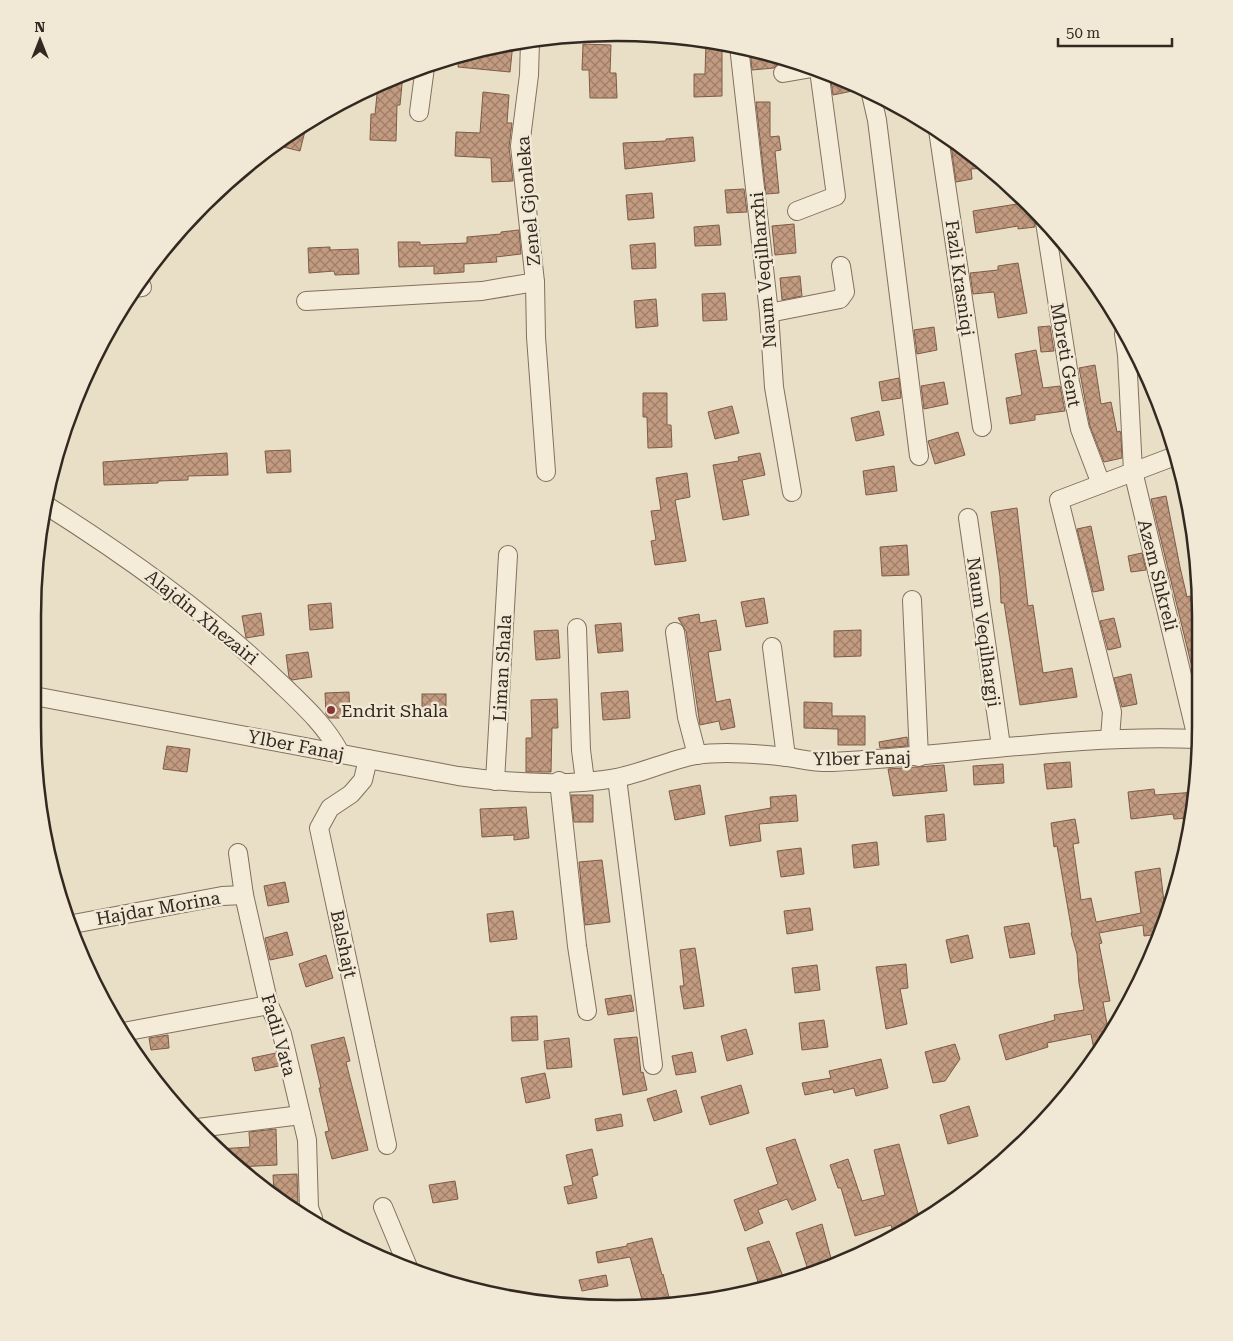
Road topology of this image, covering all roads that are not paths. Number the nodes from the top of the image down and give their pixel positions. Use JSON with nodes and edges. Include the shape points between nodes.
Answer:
{"nodes":[{"id":1,"x":530,"y":48,"type":"edge"},
{"id":2,"x":740,"y":55,"type":"edge"},
{"id":3,"x":795,"y":70,"type":"edge"},
{"id":4,"x":783,"y":72,"type":"dead end"},
{"id":5,"x":423,"y":75,"type":"edge"},
{"id":6,"x":820,"y":79,"type":"edge"},
{"id":7,"x":873,"y":102,"type":"edge"},
{"id":8,"x":419,"y":112,"type":"dead end"},
{"id":9,"x":940,"y":141,"type":"edge"},
{"id":10,"x":797,"y":211,"type":"dead end"},
{"id":11,"x":1047,"y":235,"type":"edge"},
{"id":12,"x":841,"y":266,"type":"dead end"},
{"id":13,"x":535,"y":282,"type":"junction"},
{"id":14,"x":306,"y":301,"type":"dead end"},
{"id":15,"x":769,"y":313,"type":"junction"},
{"id":16,"x":1128,"y":354,"type":"edge"},
{"id":17,"x":982,"y":427,"type":"dead end"},
{"id":18,"x":919,"y":456,"type":"dead end"},
{"id":19,"x":1169,"y":458,"type":"edge"},
{"id":20,"x":546,"y":472,"type":"dead end"},
{"id":21,"x":1133,"y":472,"type":"junction"},
{"id":22,"x":1101,"y":484,"type":"junction"},
{"id":23,"x":792,"y":492,"type":"dead end"},
{"id":24,"x":51,"y":508,"type":"edge"},
{"id":25,"x":968,"y":518,"type":"dead end"},
{"id":26,"x":508,"y":555,"type":"dead end"},
{"id":27,"x":912,"y":600,"type":"dead end"},
{"id":28,"x":577,"y":628,"type":"dead end"},
{"id":29,"x":675,"y":632,"type":"dead end"},
{"id":30,"x":772,"y":646,"type":"dead end"},
{"id":31,"x":41,"y":697,"type":"edge"},
{"id":32,"x":1192,"y":717,"type":"edge"},
{"id":33,"x":1110,"y":738,"type":"junction"},
{"id":34,"x":1192,"y":738,"type":"edge"},
{"id":35,"x":1001,"y":746,"type":"junction"},
{"id":36,"x":340,"y":753,"type":"junction"},
{"id":37,"x":697,"y":755,"type":"junction"},
{"id":38,"x":786,"y":757,"type":"junction"},
{"id":39,"x":919,"y":757,"type":"junction"},
{"id":40,"x":368,"y":759,"type":"junction"},
{"id":41,"x":616,"y":778,"type":"junction"},
{"id":42,"x":495,"y":781,"type":"junction"},
{"id":43,"x":585,"y":781,"type":"junction"},
{"id":44,"x":559,"y":782,"type":"junction"},
{"id":45,"x":238,"y":853,"type":"dead end"},
{"id":46,"x":244,"y":895,"type":"junction"},
{"id":47,"x":77,"y":923,"type":"edge"},
{"id":48,"x":269,"y":1005,"type":"junction"},
{"id":49,"x":587,"y":1011,"type":"dead end"},
{"id":50,"x":130,"y":1031,"type":"edge"},
{"id":51,"x":653,"y":1065,"type":"dead end"},
{"id":52,"x":301,"y":1116,"type":"junction"},
{"id":53,"x":206,"y":1127,"type":"edge"},
{"id":54,"x":387,"y":1145,"type":"dead end"},
{"id":55,"x":383,"y":1207,"type":"dead end"},
{"id":56,"x":310,"y":1211,"type":"edge"},
{"id":57,"x":405,"y":1259,"type":"edge"}],
"edges":[{"from":1,"to":13,"type":"street","name":"Zenel Gjonleka","via":[[520,146]]},
{"from":2,"to":15,"type":"street","name":"Naum Veqilharxhi"},
{"from":3,"to":4,"type":"street"},
{"from":5,"to":8,"type":"street"},
{"from":6,"to":10,"type":"street","via":[[836,196]]},
{"from":7,"to":18,"type":"street"},
{"from":9,"to":17,"type":"street","name":"Fazli Krasniqi"},
{"from":11,"to":22,"type":"street","name":"Mbreti Gent","via":[[1080,429]]},
{"from":12,"to":15,"type":"street","via":[[844,292],[840,299]]},
{"from":13,"to":14,"type":"street","name":"Zenel Gjonleka","via":[[482,291]]},
{"from":13,"to":20,"type":"street"},
{"from":15,"to":23,"type":"street","name":"Naum Veqilharxhi","via":[[774,387]]},
{"from":16,"to":21,"type":"street","name":"Azem Shkreli"},
{"from":19,"to":21,"type":"street"},
{"from":21,"to":22,"type":"street"},
{"from":21,"to":32,"type":"street","name":"Azem Shkreli"},
{"from":22,"to":33,"type":"street","via":[[1059,500],[1112,712]]},
{"from":24,"to":36,"type":"street","name":"Alajdin Xhezairi","via":[[114,548],[255,659],[327,731]]},
{"from":25,"to":35,"type":"street","name":"Naum Veqilhargji"},
{"from":26,"to":42,"type":"street","name":"Liman Shala"},
{"from":27,"to":39,"type":"street"},
{"from":28,"to":43,"type":"street"},
{"from":29,"to":37,"type":"street","via":[[687,717]]},
{"from":30,"to":38,"type":"street"},
{"from":31,"to":36,"type":"street","name":"Ylber Fanaj"},
{"from":33,"to":34,"type":"street","name":"Ylber Fanaj"},
{"from":33,"to":35,"type":"street","name":"Ylber Fanaj"},
{"from":35,"to":39,"type":"street","name":"Ylber Fanaj"},
{"from":36,"to":40,"type":"street","name":"Ylber Fanaj"},
{"from":37,"to":38,"type":"street","name":"Ylber Fanaj"},
{"from":37,"to":41,"type":"street","name":"Ylber Fanaj"},
{"from":38,"to":39,"type":"street","name":"Ylber Fanaj","via":[[828,762]]},
{"from":40,"to":42,"type":"street","name":"Ylber Fanaj"},
{"from":40,"to":54,"type":"street","name":"Balshajt","via":[[363,780],[351,794],[330,808],[319,828]]},
{"from":41,"to":43,"type":"street","name":"Ylber Fanaj"},
{"from":41,"to":51,"type":"street"},
{"from":42,"to":44,"type":"street","name":"Ylber Fanaj"},
{"from":43,"to":44,"type":"street","name":"Ylber Fanaj"},
{"from":44,"to":49,"type":"street"},
{"from":45,"to":46,"type":"street","name":"Fadil Vata"},
{"from":46,"to":47,"type":"street","name":"Hajdar Morina","via":[[222,896]]},
{"from":46,"to":48,"type":"street","name":"Fadil Vata"},
{"from":48,"to":50,"type":"street"},
{"from":48,"to":52,"type":"street","name":"Fadil Vata","via":[[282,1034]]},
{"from":52,"to":53,"type":"street"},
{"from":52,"to":56,"type":"street","name":"Fadil Vata","via":[[307,1140]]},
{"from":55,"to":57,"type":"street"}]}
